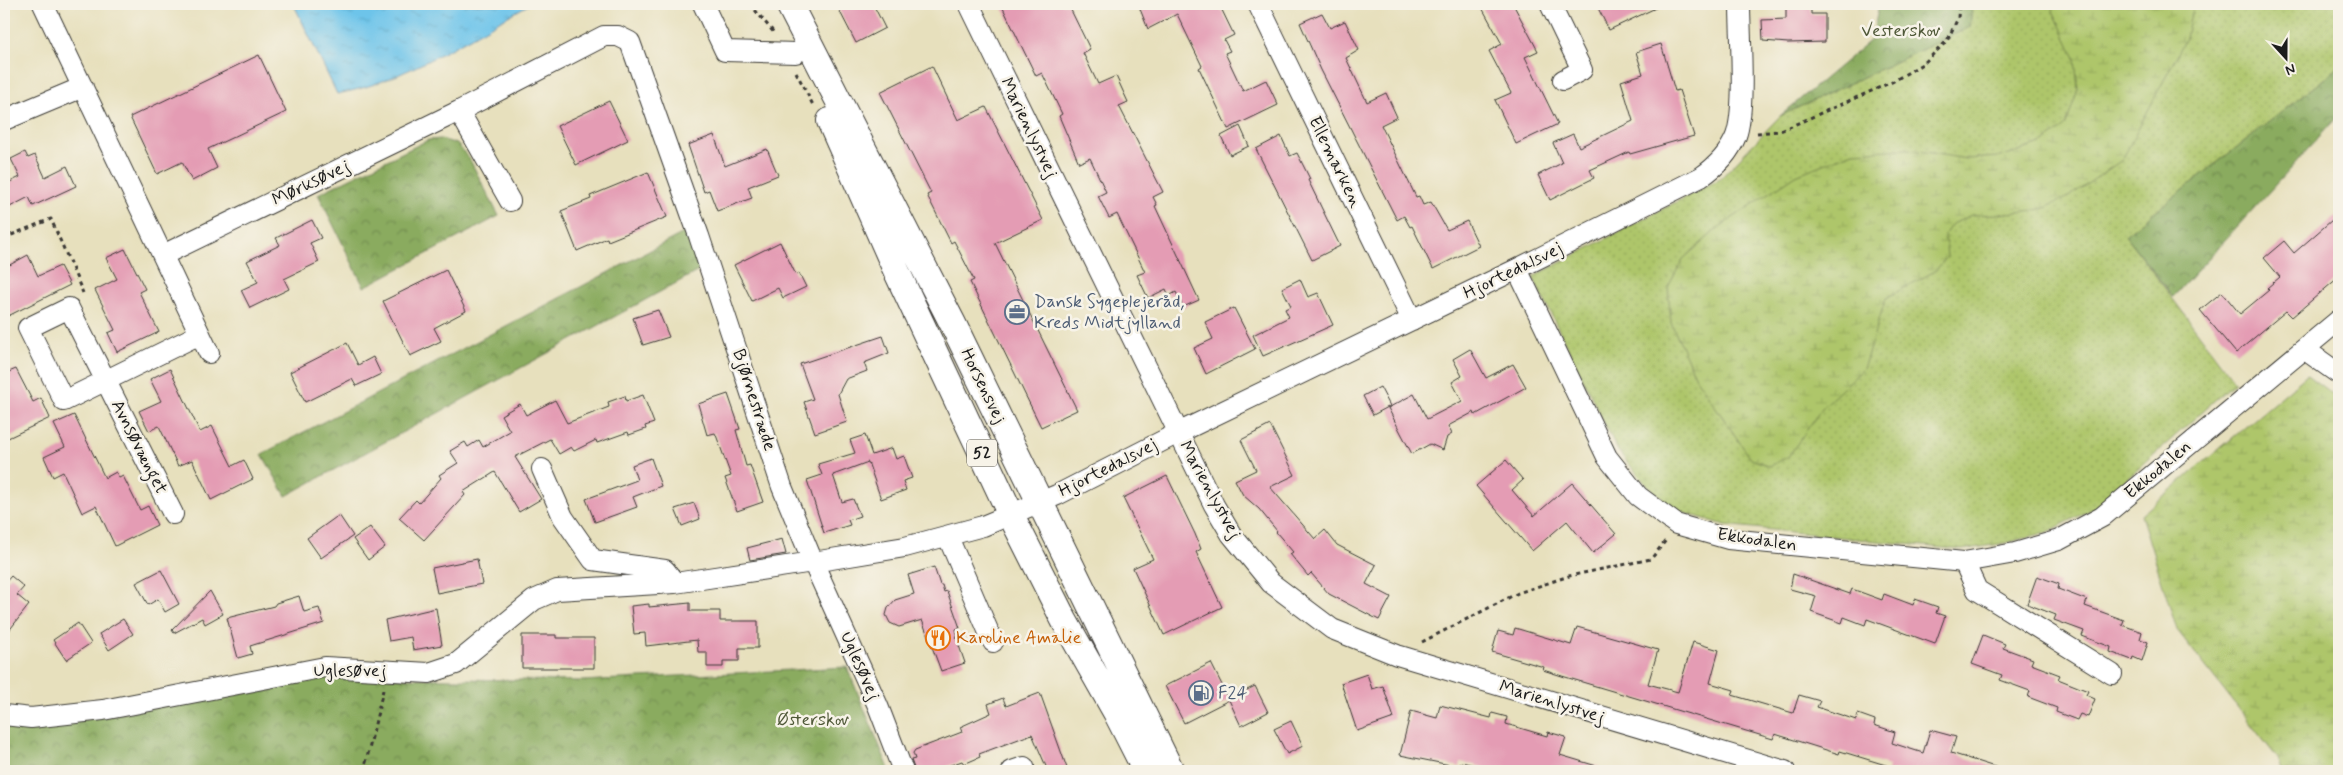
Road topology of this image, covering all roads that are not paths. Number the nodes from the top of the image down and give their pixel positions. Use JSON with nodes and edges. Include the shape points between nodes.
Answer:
{"nodes":[{"id":1,"x":43,"y":4,"type":"edge"},
{"id":2,"x":703,"y":4,"type":"edge"},
{"id":3,"x":773,"y":4,"type":"edge"},
{"id":4,"x":789,"y":4,"type":"edge"},
{"id":5,"x":969,"y":4,"type":"edge"},
{"id":6,"x":1258,"y":4,"type":"edge"},
{"id":7,"x":1550,"y":4,"type":"edge"},
{"id":8,"x":1740,"y":4,"type":"edge"},
{"id":9,"x":604,"y":36,"type":"joint"},
{"id":10,"x":796,"y":54,"type":"junction"},
{"id":11,"x":1563,"y":80,"type":"dead end"},
{"id":12,"x":83,"y":87,"type":"junction"},
{"id":13,"x":459,"y":111,"type":"junction"},
{"id":14,"x":4,"y":120,"type":"edge"},
{"id":15,"x":510,"y":201,"type":"dead end"},
{"id":16,"x":163,"y":255,"type":"junction"},
{"id":17,"x":1517,"y":270,"type":"junction"},
{"id":18,"x":1412,"y":320,"type":"junction"},
{"id":19,"x":2339,"y":320,"type":"edge"},
{"id":20,"x":200,"y":334,"type":"junction"},
{"id":21,"x":2304,"y":349,"type":"junction"},
{"id":22,"x":209,"y":353,"type":"dead end"},
{"id":23,"x":2339,"y":374,"type":"edge"},
{"id":24,"x":106,"y":380,"type":"junction"},
{"id":25,"x":1178,"y":433,"type":"junction"},
{"id":26,"x":542,"y":469,"type":"dead end"},
{"id":27,"x":1025,"y":509,"type":"junction"},
{"id":28,"x":173,"y":514,"type":"dead end"},
{"id":29,"x":948,"y":537,"type":"junction"},
{"id":30,"x":813,"y":562,"type":"junction"},
{"id":31,"x":1964,"y":562,"type":"junction"},
{"id":32,"x":675,"y":583,"type":"junction"},
{"id":33,"x":993,"y":642,"type":"dead end"},
{"id":34,"x":2112,"y":674,"type":"dead end"},
{"id":35,"x":4,"y":715,"type":"edge"},
{"id":36,"x":903,"y":771,"type":"edge"},
{"id":37,"x":1146,"y":771,"type":"edge"},
{"id":38,"x":1171,"y":771,"type":"edge"},
{"id":39,"x":1786,"y":771,"type":"edge"}],
"edges":[{"from":1,"to":12,"type":"street"},
{"from":2,"to":10,"type":"street","via":[[725,51]]},
{"from":3,"to":10,"type":"main road","name":"Horsensvej","number":"52"},
{"from":4,"to":27,"type":"main road","name":"Horsensvej","number":"52","via":[[953,324]]},
{"from":5,"to":25,"type":"street","name":"Marienlystvej"},
{"from":6,"to":18,"type":"street","name":"Ellemarken"},
{"from":7,"to":11,"type":"street","via":[[1582,70]]},
{"from":8,"to":17,"type":"street","name":"Hjortedalsvej","via":[[1741,99],[1736,134],[1726,154],[1702,177]]},
{"from":9,"to":13,"type":"street","name":"Mørksøvej"},
{"from":9,"to":30,"type":"street","name":"Bjørnestræde","via":[[618,36],[630,42],[699,236],[782,487]]},
{"from":10,"to":27,"type":"main road","name":"Horsensvej","number":"52","via":[[833,127],[896,270]]},
{"from":12,"to":14,"type":"street"},
{"from":12,"to":16,"type":"street"},
{"from":13,"to":15,"type":"street"},
{"from":13,"to":16,"type":"street","name":"Mørksøvej"},
{"from":16,"to":20,"type":"street"},
{"from":17,"to":18,"type":"street","name":"Hjortedalsvej"},
{"from":17,"to":31,"type":"street","name":"Ekkodalen","via":[[1607,457],[1638,496],[1676,524],[1728,539]]},
{"from":18,"to":25,"type":"street","name":"Hjortedalsvej"},
{"from":19,"to":21,"type":"street","name":"Ekkodalen"},
{"from":20,"to":22,"type":"street"},
{"from":20,"to":24,"type":"street","name":"Avnsøvænget"},
{"from":21,"to":23,"type":"street"},
{"from":21,"to":31,"type":"street","name":"Ekkodalen","via":[[2102,517],[2059,540],[2015,553]]},
{"from":24,"to":24,"type":"street","name":"Avnsøvænget","via":[[69,308],[28,328],[64,401]]},
{"from":24,"to":28,"type":"street","name":"Avnsøvænget"},
{"from":25,"to":27,"type":"street","name":"Hjortedalsvej"},
{"from":25,"to":39,"type":"street","name":"Marienlystvej","via":[[1231,534],[1271,584],[1332,629],[1397,655]]},
{"from":26,"to":32,"type":"street","via":[[563,518],[593,560],[665,570]]},
{"from":27,"to":29,"type":"street","name":"Uglesøvej"},
{"from":27,"to":37,"type":"main road","name":"Horsensvej","number":"52","via":[[1065,622]]},
{"from":27,"to":38,"type":"main road","name":"Horsensvej","number":"52"},
{"from":29,"to":30,"type":"street","name":"Uglesøvej"},
{"from":29,"to":33,"type":"street"},
{"from":30,"to":32,"type":"street","name":"Uglesøvej"},
{"from":30,"to":36,"type":"street","name":"Uglesøvej","via":[[878,706]]},
{"from":31,"to":34,"type":"street","via":[[1977,590]]},
{"from":32,"to":35,"type":"street","name":"Uglesøvej","via":[[557,590],[534,600],[456,664],[429,673],[325,667],[101,711],[30,718]]}]}
